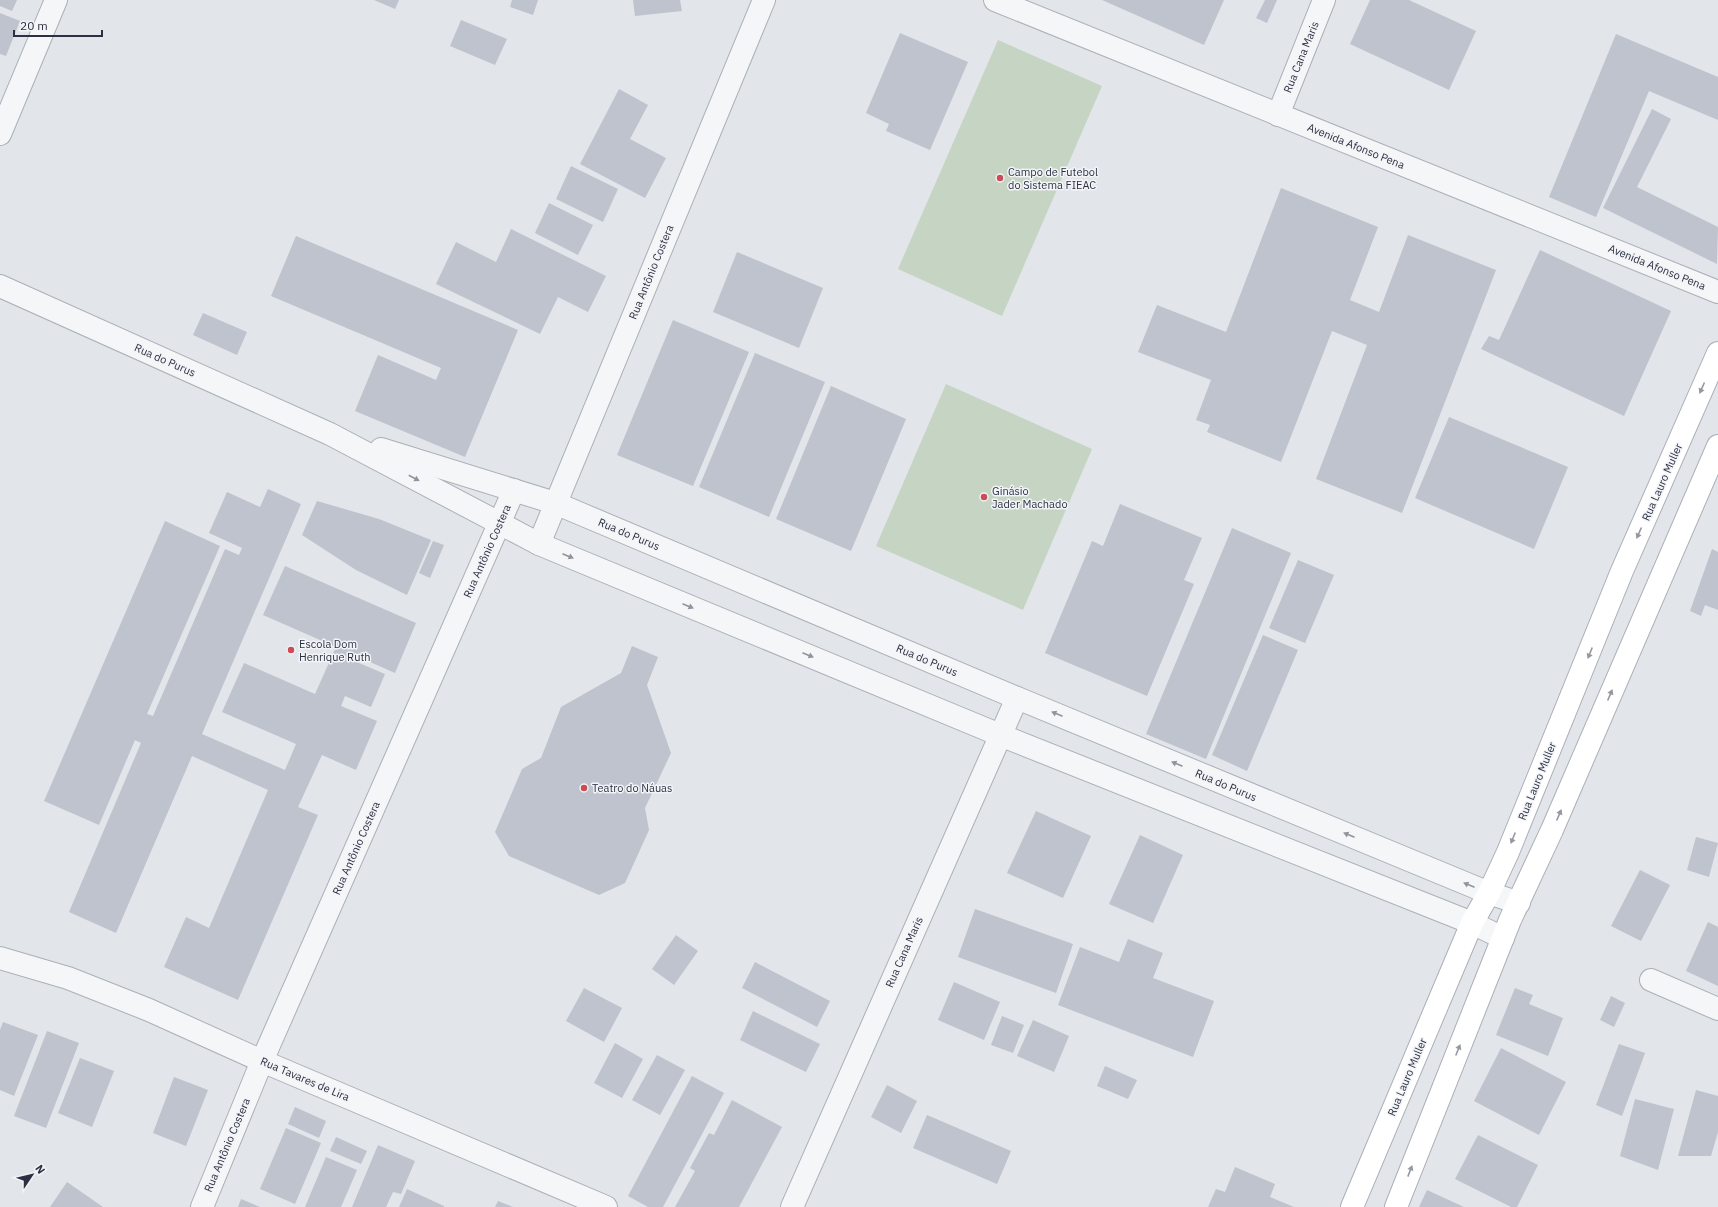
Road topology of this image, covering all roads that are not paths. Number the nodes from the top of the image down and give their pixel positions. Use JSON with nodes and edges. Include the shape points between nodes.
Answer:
{"nodes":[{"id":1,"x":56,"y":0,"type":"edge"},
{"id":2,"x":764,"y":0,"type":"edge"},
{"id":3,"x":995,"y":0,"type":"edge"},
{"id":4,"x":1324,"y":0,"type":"edge"},
{"id":5,"x":1278,"y":115,"type":"junction"},
{"id":6,"x":0,"y":134,"type":"edge"},
{"id":7,"x":0,"y":286,"type":"edge"},
{"id":8,"x":1718,"y":292,"type":"edge"},
{"id":9,"x":1718,"y":353,"type":"edge"},
{"id":10,"x":330,"y":434,"type":"junction"},
{"id":11,"x":1718,"y":446,"type":"edge"},
{"id":12,"x":514,"y":490,"type":"junction"},
{"id":13,"x":555,"y":503,"type":"junction"},
{"id":14,"x":500,"y":523,"type":"junction"},
{"id":15,"x":538,"y":544,"type":"junction"},
{"id":16,"x":1017,"y":698,"type":"junction"},
{"id":17,"x":1000,"y":735,"type":"junction"},
{"id":18,"x":1489,"y":893,"type":"junction"},
{"id":19,"x":1519,"y":902,"type":"junction"},
{"id":20,"x":1472,"y":923,"type":"junction"},
{"id":21,"x":1503,"y":938,"type":"junction"},
{"id":22,"x":0,"y":958,"type":"edge"},
{"id":23,"x":1651,"y":980,"type":"dead end"},
{"id":24,"x":1718,"y":1009,"type":"edge"},
{"id":25,"x":262,"y":1061,"type":"junction"},
{"id":26,"x":202,"y":1207,"type":"edge"},
{"id":27,"x":606,"y":1207,"type":"edge"},
{"id":28,"x":792,"y":1207,"type":"edge"},
{"id":29,"x":1352,"y":1207,"type":"edge"},
{"id":30,"x":1396,"y":1207,"type":"edge"}],
"edges":[{"from":1,"to":6,"type":"street"},
{"from":2,"to":13,"type":"street","name":"Rua Antônio Costera"},
{"from":3,"to":5,"type":"street","name":"Avenida Afonso Pena"},
{"from":4,"to":5,"type":"street","name":"Rua Cana Maris"},
{"from":5,"to":8,"type":"street","name":"Avenida Afonso Pena"},
{"from":7,"to":10,"type":"street","name":"Rua do Purus"},
{"from":9,"to":18,"type":"street","name":"Rua Lauro Muller","one_way":true,"via":[[1622,570]]},
{"from":10,"to":12,"type":"street","name":"Rua do Purus"},
{"from":10,"to":14,"type":"street","name":"Rua do Purus","one_way":true},
{"from":19,"to":11,"type":"street","one_way":true},
{"from":12,"to":13,"type":"street","name":"Rua do Purus"},
{"from":12,"to":14,"type":"street","name":"Rua Antônio Costera"},
{"from":13,"to":15,"type":"street","name":"Rua Antônio Costera"},
{"from":13,"to":16,"type":"street","name":"Rua do Purus"},
{"from":14,"to":15,"type":"street","name":"Rua do Purus"},
{"from":14,"to":25,"type":"street","name":"Rua Antônio Costera"},
{"from":15,"to":17,"type":"street","name":"Rua do Purus","one_way":true},
{"from":16,"to":17,"type":"street","name":"Rua Cana Maris"},
{"from":18,"to":16,"type":"street","name":"Rua do Purus","one_way":true},
{"from":17,"to":20,"type":"street","name":"Rua do Purus"},
{"from":17,"to":28,"type":"street","name":"Rua Cana Maris"},
{"from":18,"to":19,"type":"street","name":"Rua do Purus"},
{"from":18,"to":20,"type":"street","name":"Rua Lauro Muller"},
{"from":19,"to":21,"type":"street"},
{"from":20,"to":21,"type":"street","name":"Rua do Purus"},
{"from":20,"to":29,"type":"street","name":"Rua Lauro Muller"},
{"from":30,"to":21,"type":"street","one_way":true},
{"from":22,"to":25,"type":"street","name":"Rua Tavares de Lira","via":[[68,978],[141,1007]]},
{"from":23,"to":24,"type":"street"},
{"from":25,"to":26,"type":"street","name":"Rua Antônio Costera"},
{"from":25,"to":27,"type":"street","name":"Rua Tavares de Lira"}]}
